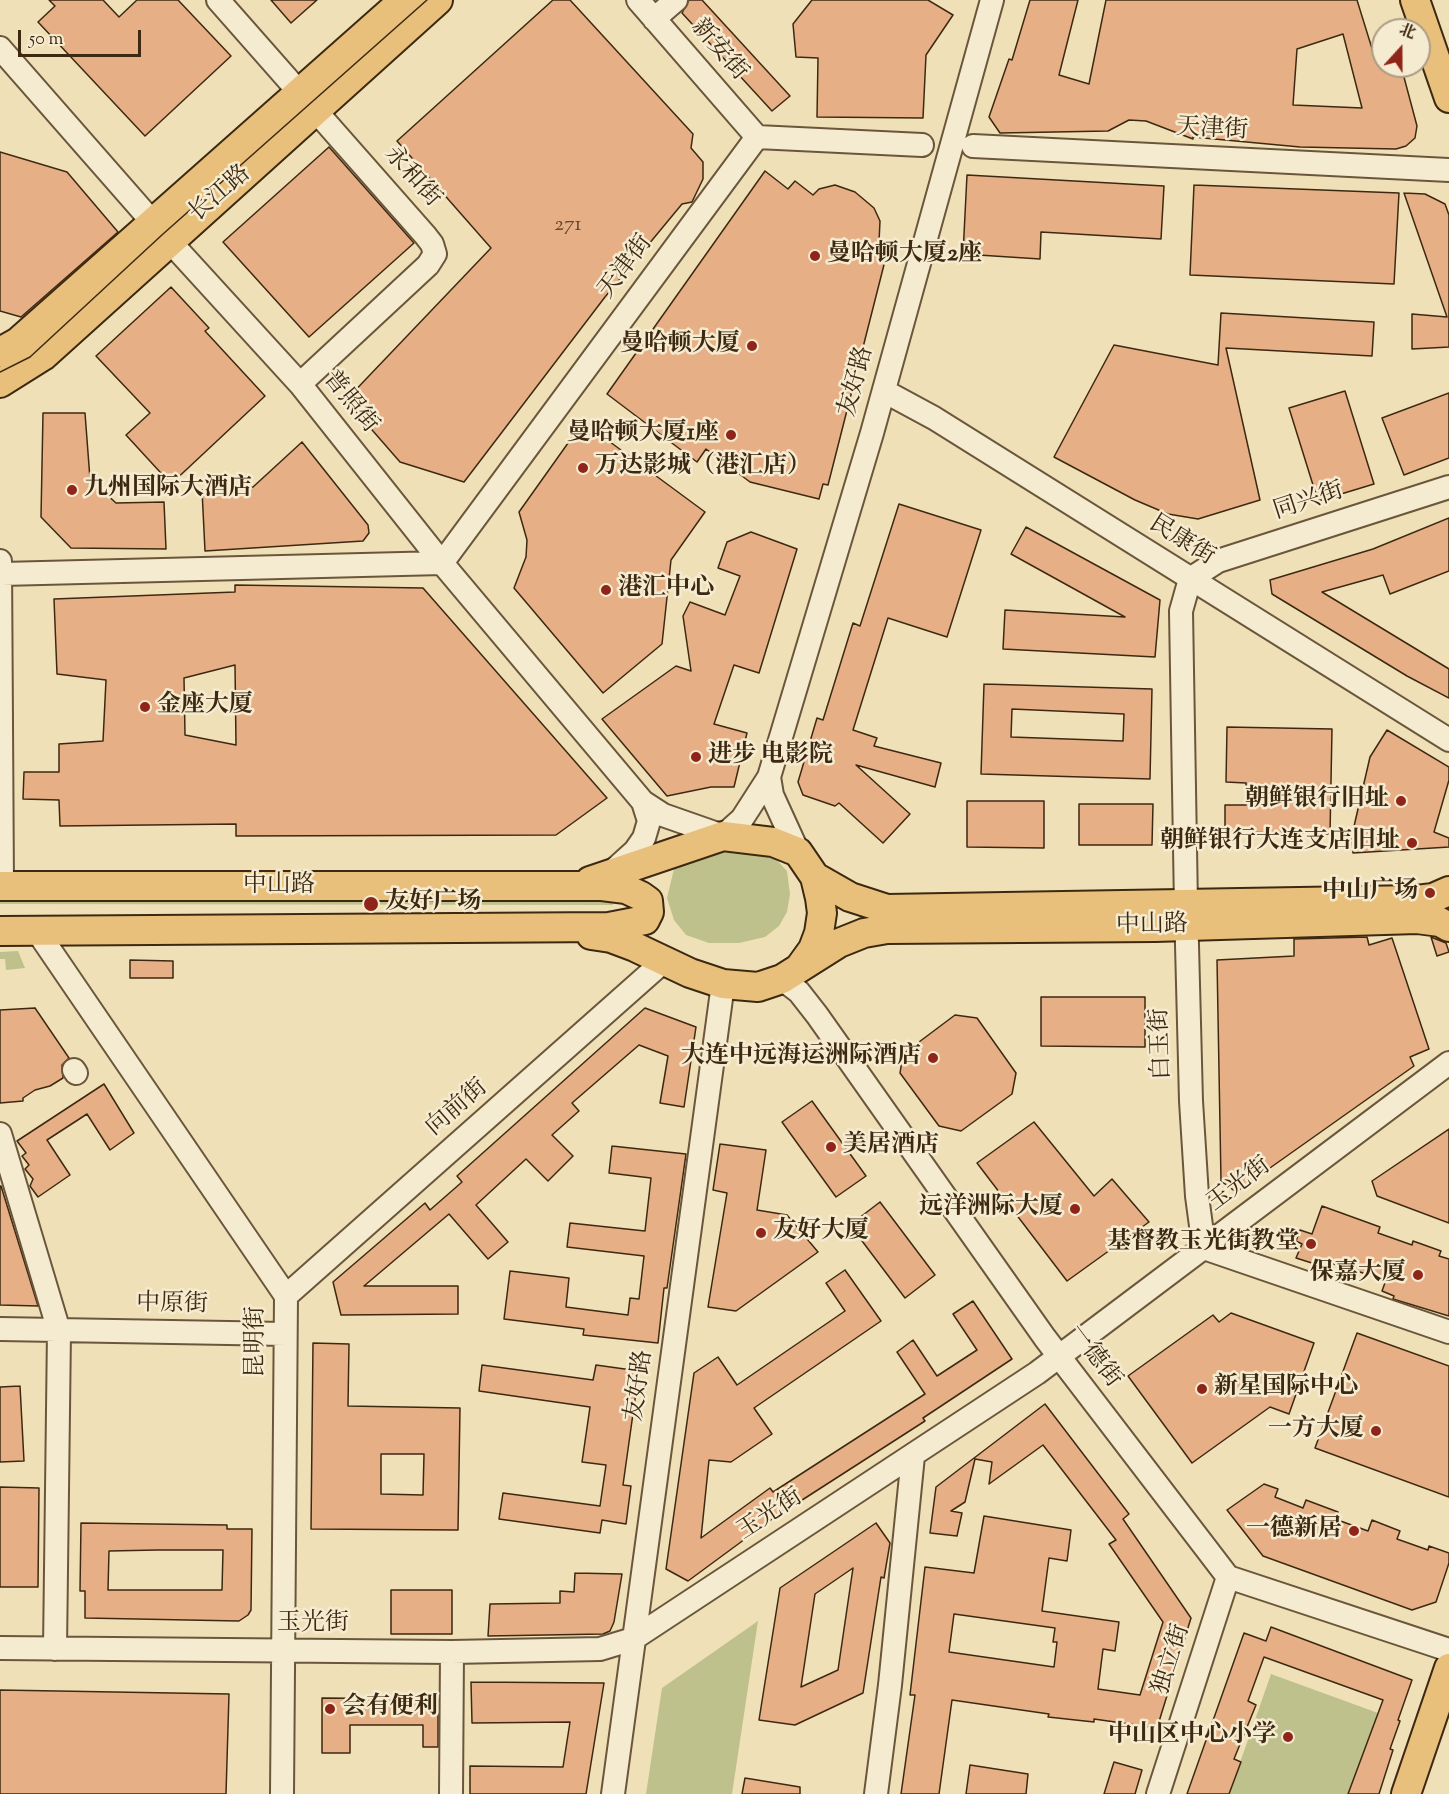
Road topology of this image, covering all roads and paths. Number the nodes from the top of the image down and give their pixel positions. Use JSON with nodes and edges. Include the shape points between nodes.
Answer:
{"nodes":[{"id":1,"x":218,"y":0,"type":"edge"},
{"id":2,"x":404,"y":0,"type":"edge"},
{"id":3,"x":438,"y":0,"type":"edge"},
{"id":4,"x":638,"y":0,"type":"edge"},
{"id":5,"x":676,"y":0,"type":"edge"},
{"id":6,"x":992,"y":0,"type":"edge"},
{"id":7,"x":1415,"y":0,"type":"edge"},
{"id":8,"x":654,"y":19,"type":"junction"},
{"id":9,"x":0,"y":48,"type":"edge"},
{"id":10,"x":1449,"y":98,"type":"edge"},
{"id":11,"x":307,"y":104,"type":"junction"},
{"id":12,"x":757,"y":137,"type":"junction"},
{"id":13,"x":922,"y":145,"type":"dead end"},
{"id":14,"x":973,"y":146,"type":"dead end"},
{"id":15,"x":1449,"y":170,"type":"edge"},
{"id":16,"x":161,"y":232,"type":"junction"},
{"id":17,"x":9,"y":347,"type":"edge"},
{"id":18,"x":0,"y":383,"type":"edge"},
{"id":19,"x":300,"y":384,"type":"junction"},
{"id":20,"x":884,"y":391,"type":"junction"},
{"id":21,"x":1449,"y":487,"type":"edge"},
{"id":22,"x":442,"y":563,"type":"junction"},
{"id":23,"x":1,"y":566,"type":"edge"},
{"id":24,"x":1190,"y":579,"type":"junction"},
{"id":25,"x":1449,"y":740,"type":"edge"},
{"id":26,"x":769,"y":777,"type":"junction"},
{"id":27,"x":643,"y":802,"type":"junction"},
{"id":28,"x":723,"y":836,"type":"junction"},
{"id":29,"x":798,"y":852,"type":"junction"},
{"id":30,"x":815,"y":877,"type":"junction"},
{"id":31,"x":595,"y":880,"type":"junction"},
{"id":32,"x":1,"y":886,"type":"edge"},
{"id":33,"x":559,"y":887,"type":"junction"},
{"id":34,"x":1449,"y":891,"type":"edge"},
{"id":35,"x":1417,"y":910,"type":"junction"},
{"id":36,"x":1186,"y":916,"type":"junction"},
{"id":37,"x":887,"y":919,"type":"junction"},
{"id":38,"x":1449,"y":927,"type":"edge"},
{"id":39,"x":547,"y":928,"type":"junction"},
{"id":40,"x":0,"y":931,"type":"edge"},
{"id":41,"x":37,"y":931,"type":"junction"},
{"id":42,"x":664,"y":961,"type":"junction"},
{"id":43,"x":790,"y":974,"type":"junction"},
{"id":44,"x":723,"y":984,"type":"junction"},
{"id":45,"x":1449,"y":1063,"type":"edge"},
{"id":46,"x":0,"y":1134,"type":"edge"},
{"id":47,"x":1204,"y":1248,"type":"junction"},
{"id":48,"x":286,"y":1296,"type":"junction"},
{"id":49,"x":0,"y":1329,"type":"edge"},
{"id":50,"x":59,"y":1331,"type":"junction"},
{"id":51,"x":1449,"y":1332,"type":"edge"},
{"id":52,"x":285,"y":1334,"type":"junction"},
{"id":53,"x":1060,"y":1357,"type":"junction"},
{"id":54,"x":913,"y":1456,"type":"junction"},
{"id":55,"x":1228,"y":1577,"type":"junction"},
{"id":56,"x":633,"y":1639,"type":"junction"},
{"id":57,"x":0,"y":1648,"type":"edge"},
{"id":58,"x":55,"y":1649,"type":"junction"},
{"id":59,"x":1449,"y":1650,"type":"edge"},
{"id":60,"x":452,"y":1652,"type":"junction"},
{"id":61,"x":284,"y":1653,"type":"junction"},
{"id":62,"x":1449,"y":1668,"type":"edge"},
{"id":63,"x":282,"y":1794,"type":"edge"},
{"id":64,"x":451,"y":1794,"type":"edge"},
{"id":65,"x":612,"y":1794,"type":"edge"},
{"id":66,"x":876,"y":1794,"type":"edge"},
{"id":67,"x":1158,"y":1794,"type":"edge"},
{"id":68,"x":1406,"y":1794,"type":"edge"}],
"edges":[{"from":1,"to":11,"type":"street","name":"永和街"},
{"from":2,"to":11,"type":"main road","name":"长江路"},
{"from":3,"to":11,"type":"main road","name":"长江路"},
{"from":4,"to":8,"type":"street","name":"新安街"},
{"from":5,"to":8,"type":"street"},
{"from":6,"to":20,"type":"street","name":"友好路"},
{"from":7,"to":10,"type":"main road"},
{"from":8,"to":12,"type":"street","name":"新安街"},
{"from":9,"to":16,"type":"street","name":"普照街"},
{"from":11,"to":16,"type":"main road","name":"长江路"},
{"from":11,"to":19,"type":"street","name":"永和街","via":[[425,235],[435,254],[428,265]]},
{"from":12,"to":13,"type":"street"},
{"from":12,"to":22,"type":"street","name":"天津街"},
{"from":14,"to":15,"type":"street","name":"天津街"},
{"from":16,"to":17,"type":"main road","name":"长江路"},
{"from":16,"to":18,"type":"main road","name":"长江路","via":[[43,356]]},
{"from":16,"to":19,"type":"street","name":"普照街"},
{"from":19,"to":22,"type":"street","name":"普照街"},
{"from":20,"to":24,"type":"street","name":"民康街","via":[[934,418]]},
{"from":20,"to":26,"type":"street","name":"友好路"},
{"from":21,"to":24,"type":"street","name":"同兴街","via":[[1218,561]]},
{"from":22,"to":23,"type":"street"},
{"from":22,"to":27,"type":"street","name":"普照街"},
{"from":23,"to":32,"type":"street"},
{"from":24,"to":25,"type":"street","name":"民康街"},
{"from":24,"to":36,"type":"street","name":"白玉街","via":[[1181,611]]},
{"from":26,"to":28,"type":"street","name":"友好路","via":[[742,819]]},
{"from":26,"to":29,"type":"street","via":[[772,795]]},
{"from":27,"to":28,"type":"street","name":"普照街","via":[[663,816]]},
{"from":27,"to":31,"type":"street","via":[[649,821],[644,838],[618,868]]},
{"from":28,"to":29,"type":"main road","via":[[773,842]]},
{"from":28,"to":31,"type":"main road"},
{"from":29,"to":30,"type":"main road"},
{"from":30,"to":37,"type":"main road"},
{"from":30,"to":43,"type":"main road","via":[[822,913],[813,949]]},
{"from":31,"to":33,"type":"main road"},
{"from":32,"to":33,"type":"main road","name":"中山路"},
{"from":33,"to":39,"type":"main road","via":[[626,889],[648,901],[649,912],[645,920],[629,924]]},
{"from":34,"to":35,"type":"main road"},
{"from":35,"to":36,"type":"main road","name":"中山路"},
{"from":35,"to":38,"type":"main road"},
{"from":36,"to":37,"type":"main road","name":"中山路"},
{"from":36,"to":47,"type":"street","name":"白玉街","via":[[1191,1101]]},
{"from":37,"to":43,"type":"main road"},
{"from":39,"to":41,"type":"main road","name":"中山路"},
{"from":39,"to":42,"type":"main road","via":[[611,938]]},
{"from":40,"to":41,"type":"main road","name":"中山路"},
{"from":41,"to":48,"type":"street","name":"昆明街"},
{"from":42,"to":44,"type":"main road"},
{"from":42,"to":48,"type":"street","name":"向前街"},
{"from":43,"to":44,"type":"main road","via":[[758,987]]},
{"from":43,"to":53,"type":"street","name":"一德街","via":[[799,992]]},
{"from":44,"to":56,"type":"street","name":"友好路"},
{"from":45,"to":47,"type":"street","name":"玉光街"},
{"from":46,"to":50,"type":"street"},
{"from":47,"to":51,"type":"street"},
{"from":47,"to":53,"type":"street","name":"玉光街"},
{"from":48,"to":52,"type":"street","name":"昆明街"},
{"from":49,"to":50,"type":"street","name":"中原街"},
{"from":50,"to":52,"type":"street","name":"中原街"},
{"from":50,"to":58,"type":"street"},
{"from":52,"to":61,"type":"street","name":"昆明街"},
{"from":53,"to":54,"type":"street","name":"玉光街"},
{"from":53,"to":55,"type":"street","name":"一德街"},
{"from":54,"to":56,"type":"street","name":"玉光街"},
{"from":54,"to":66,"type":"street"},
{"from":55,"to":59,"type":"street"},
{"from":55,"to":67,"type":"street","name":"独立街"},
{"from":56,"to":60,"type":"street","name":"玉光街","via":[[600,1649]]},
{"from":56,"to":65,"type":"street","name":"友好路"},
{"from":57,"to":58,"type":"street","name":"玉光街"},
{"from":58,"to":61,"type":"street","name":"玉光街"},
{"from":60,"to":61,"type":"street","name":"玉光街"},
{"from":60,"to":64,"type":"street"},
{"from":61,"to":63,"type":"street","name":"昆明街"},
{"from":62,"to":68,"type":"main road"}]}
